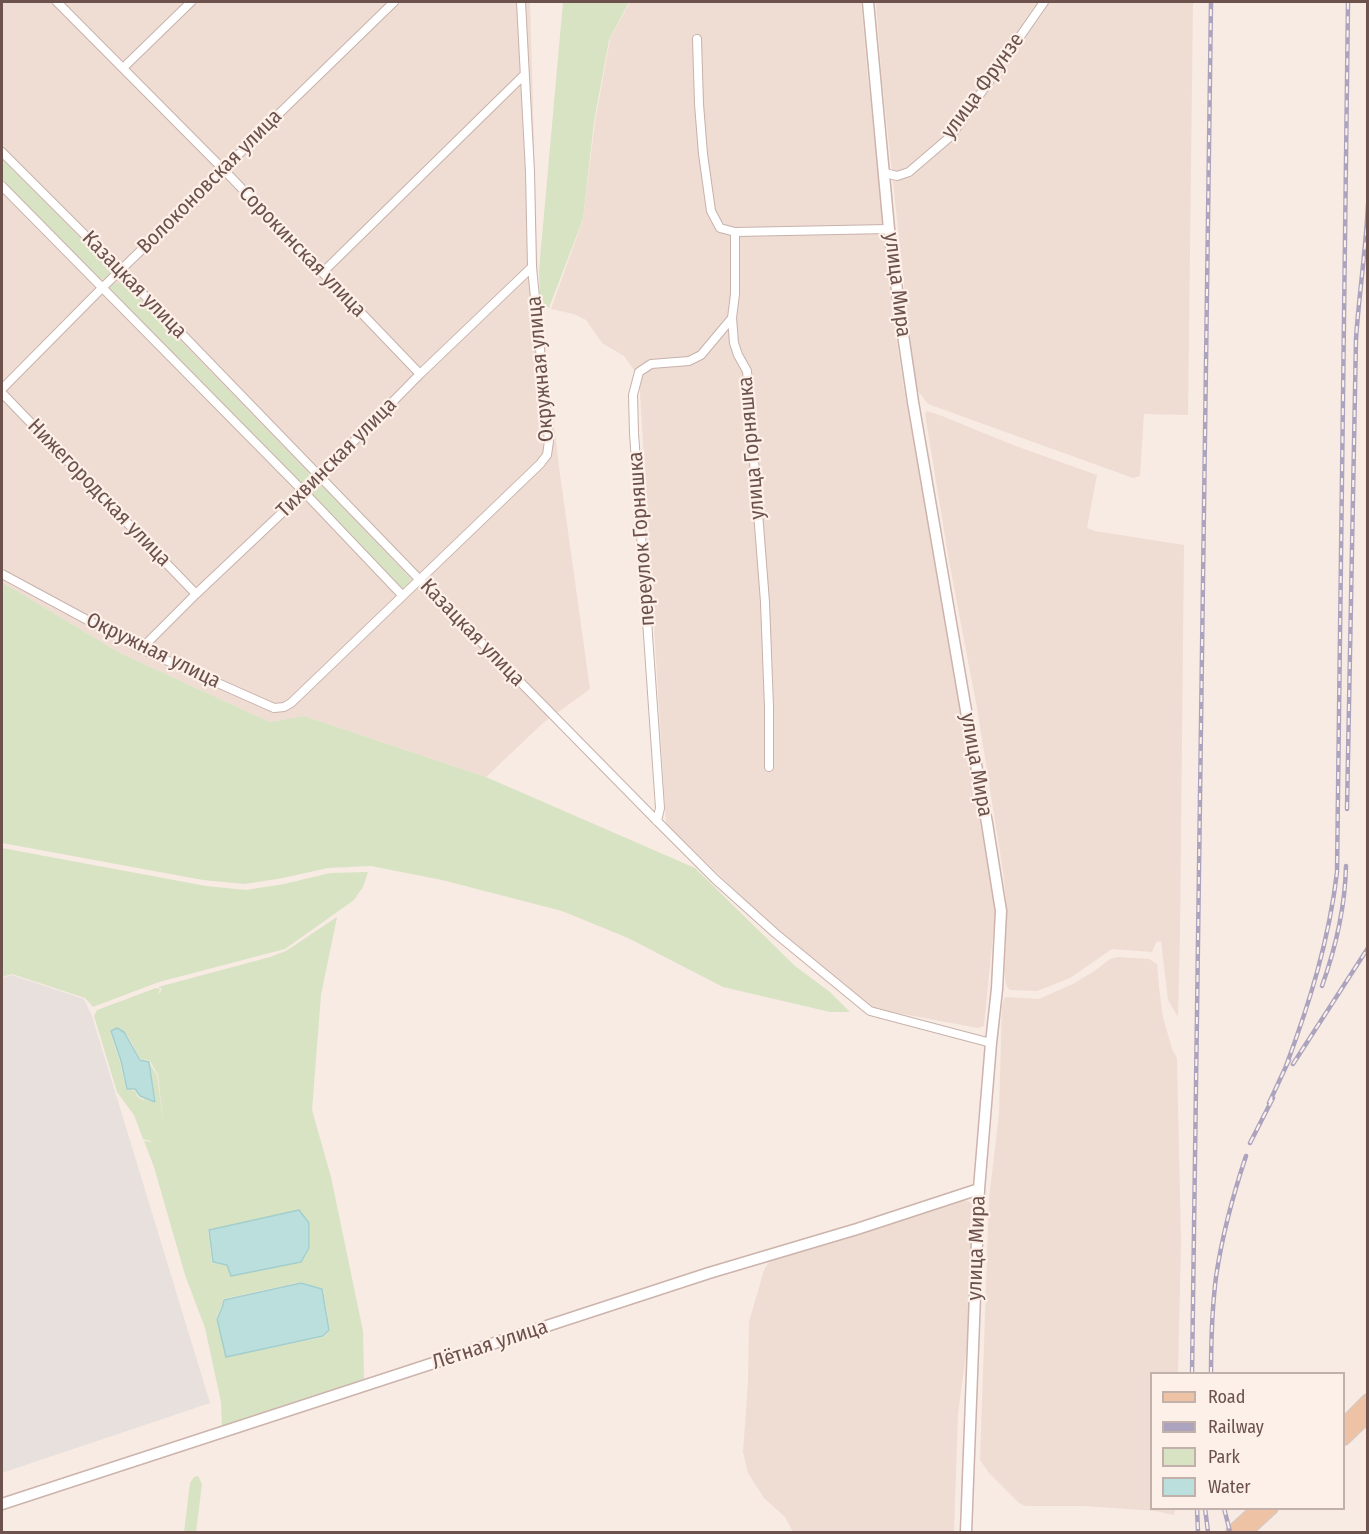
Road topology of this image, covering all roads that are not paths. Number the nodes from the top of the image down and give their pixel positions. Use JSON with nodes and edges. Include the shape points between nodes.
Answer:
{"nodes":[{"id":1,"x":57,"y":2,"type":"edge"},
{"id":2,"x":191,"y":2,"type":"edge"},
{"id":3,"x":394,"y":2,"type":"edge"},
{"id":4,"x":521,"y":2,"type":"edge"},
{"id":5,"x":868,"y":2,"type":"edge"},
{"id":6,"x":1044,"y":2,"type":"edge"},
{"id":7,"x":697,"y":39,"type":"dead end"},
{"id":8,"x":123,"y":68,"type":"junction"},
{"id":9,"x":524,"y":75,"type":"junction"},
{"id":10,"x":2,"y":152,"type":"edge"},
{"id":11,"x":224,"y":170,"type":"junction"},
{"id":12,"x":885,"y":173,"type":"junction"},
{"id":13,"x":2,"y":186,"type":"edge"},
{"id":14,"x":889,"y":229,"type":"junction"},
{"id":15,"x":735,"y":232,"type":"junction"},
{"id":16,"x":532,"y":267,"type":"junction"},
{"id":17,"x":121,"y":271,"type":"junction"},
{"id":18,"x":323,"y":272,"type":"junction"},
{"id":19,"x":102,"y":288,"type":"junction"},
{"id":20,"x":732,"y":318,"type":"junction"},
{"id":21,"x":420,"y":374,"type":"junction"},
{"id":22,"x":2,"y":391,"type":"edge"},
{"id":23,"x":319,"y":476,"type":"junction"},
{"id":24,"x":303,"y":492,"type":"junction"},
{"id":25,"x":2,"y":573,"type":"edge"},
{"id":26,"x":419,"y":579,"type":"junction"},
{"id":27,"x":196,"y":594,"type":"junction"},
{"id":28,"x":402,"y":595,"type":"junction"},
{"id":29,"x":141,"y":649,"type":"junction"},
{"id":30,"x":770,"y":767,"type":"dead end"},
{"id":31,"x":657,"y":821,"type":"junction"},
{"id":32,"x":991,"y":1043,"type":"junction"},
{"id":33,"x":979,"y":1189,"type":"junction"},
{"id":34,"x":1368,"y":1400,"type":"edge"},
{"id":35,"x":1368,"y":1416,"type":"edge"},
{"id":36,"x":1345,"y":1423,"type":"edge"},
{"id":37,"x":1345,"y":1438,"type":"edge"},
{"id":38,"x":2,"y":1504,"type":"edge"},
{"id":39,"x":1257,"y":1510,"type":"edge"},
{"id":40,"x":1271,"y":1510,"type":"edge"},
{"id":41,"x":966,"y":1533,"type":"edge"},
{"id":42,"x":1232,"y":1533,"type":"edge"},
{"id":43,"x":1246,"y":1533,"type":"edge"}],
"edges":[{"from":1,"to":8,"type":"street","name":"Сорокинская улица"},
{"from":2,"to":8,"type":"street"},
{"from":3,"to":11,"type":"street","name":"Волоконовская улица"},
{"from":4,"to":9,"type":"street","name":"Окружная улица"},
{"from":5,"to":12,"type":"main road","name":"улица Мира"},
{"from":6,"to":12,"type":"street","name":"улица Фрунзе","via":[[951,136],[909,172],[897,176]]},
{"from":7,"to":15,"type":"street","via":[[703,154],[711,211],[720,228]]},
{"from":8,"to":11,"type":"street","name":"Сорокинская улица"},
{"from":9,"to":16,"type":"street","name":"Окружная улица"},
{"from":9,"to":18,"type":"street"},
{"from":10,"to":17,"type":"street","name":"Казацкая улица"},
{"from":11,"to":17,"type":"street","name":"Волоконовская улица"},
{"from":11,"to":18,"type":"street","name":"Сорокинская улица"},
{"from":12,"to":14,"type":"main road","name":"улица Мира"},
{"from":13,"to":19,"type":"street","name":"Казацкая улица"},
{"from":14,"to":15,"type":"street"},
{"from":14,"to":32,"type":"main road","name":"улица Мира","via":[[913,402],[1001,911]]},
{"from":15,"to":20,"type":"street","name":"улица Горняшка"},
{"from":16,"to":21,"type":"street","name":"Тихвинская улица"},
{"from":16,"to":26,"type":"street","name":"Окружная улица","via":[[549,441],[547,455]]},
{"from":17,"to":19,"type":"street","name":"Волоконовская улица"},
{"from":17,"to":23,"type":"street","name":"Казацкая улица"},
{"from":18,"to":21,"type":"street","name":"Сорокинская улица"},
{"from":19,"to":22,"type":"street","name":"Волоконовская улица"},
{"from":19,"to":24,"type":"street","name":"Казацкая улица"},
{"from":20,"to":30,"type":"street","name":"улица Горняшка","via":[[734,343],[747,371],[765,602]]},
{"from":20,"to":31,"type":"street","name":"переулок Горняшка","via":[[701,355],[689,361],[651,364],[639,372],[633,395],[660,808]]},
{"from":21,"to":23,"type":"street","name":"Тихвинская улица"},
{"from":22,"to":27,"type":"street","name":"Нижегородская улица"},
{"from":23,"to":24,"type":"street","name":"Тихвинская улица"},
{"from":23,"to":26,"type":"street","name":"Казацкая улица"},
{"from":24,"to":27,"type":"street","name":"Тихвинская улица"},
{"from":24,"to":28,"type":"street","name":"Казацкая улица"},
{"from":25,"to":29,"type":"street","name":"Окружная улица"},
{"from":26,"to":28,"type":"street","name":"Окружная улица"},
{"from":26,"to":31,"type":"street","name":"Казацкая улица"},
{"from":27,"to":29,"type":"street","name":"Тихвинская улица"},
{"from":28,"to":29,"type":"street","name":"Окружная улица","via":[[284,707],[274,708]]},
{"from":31,"to":32,"type":"street","name":"Казацкая улица","via":[[775,933],[870,1011]]},
{"from":32,"to":33,"type":"main road","name":"улица Мира"},
{"from":33,"to":38,"type":"main road","name":"Лётная улица"},
{"from":33,"to":41,"type":"main road","name":"улица Мира"},
{"from":34,"to":36,"type":"main road"},
{"from":35,"to":37,"type":"main road"},
{"from":39,"to":42,"type":"main road"},
{"from":40,"to":43,"type":"main road"}]}
